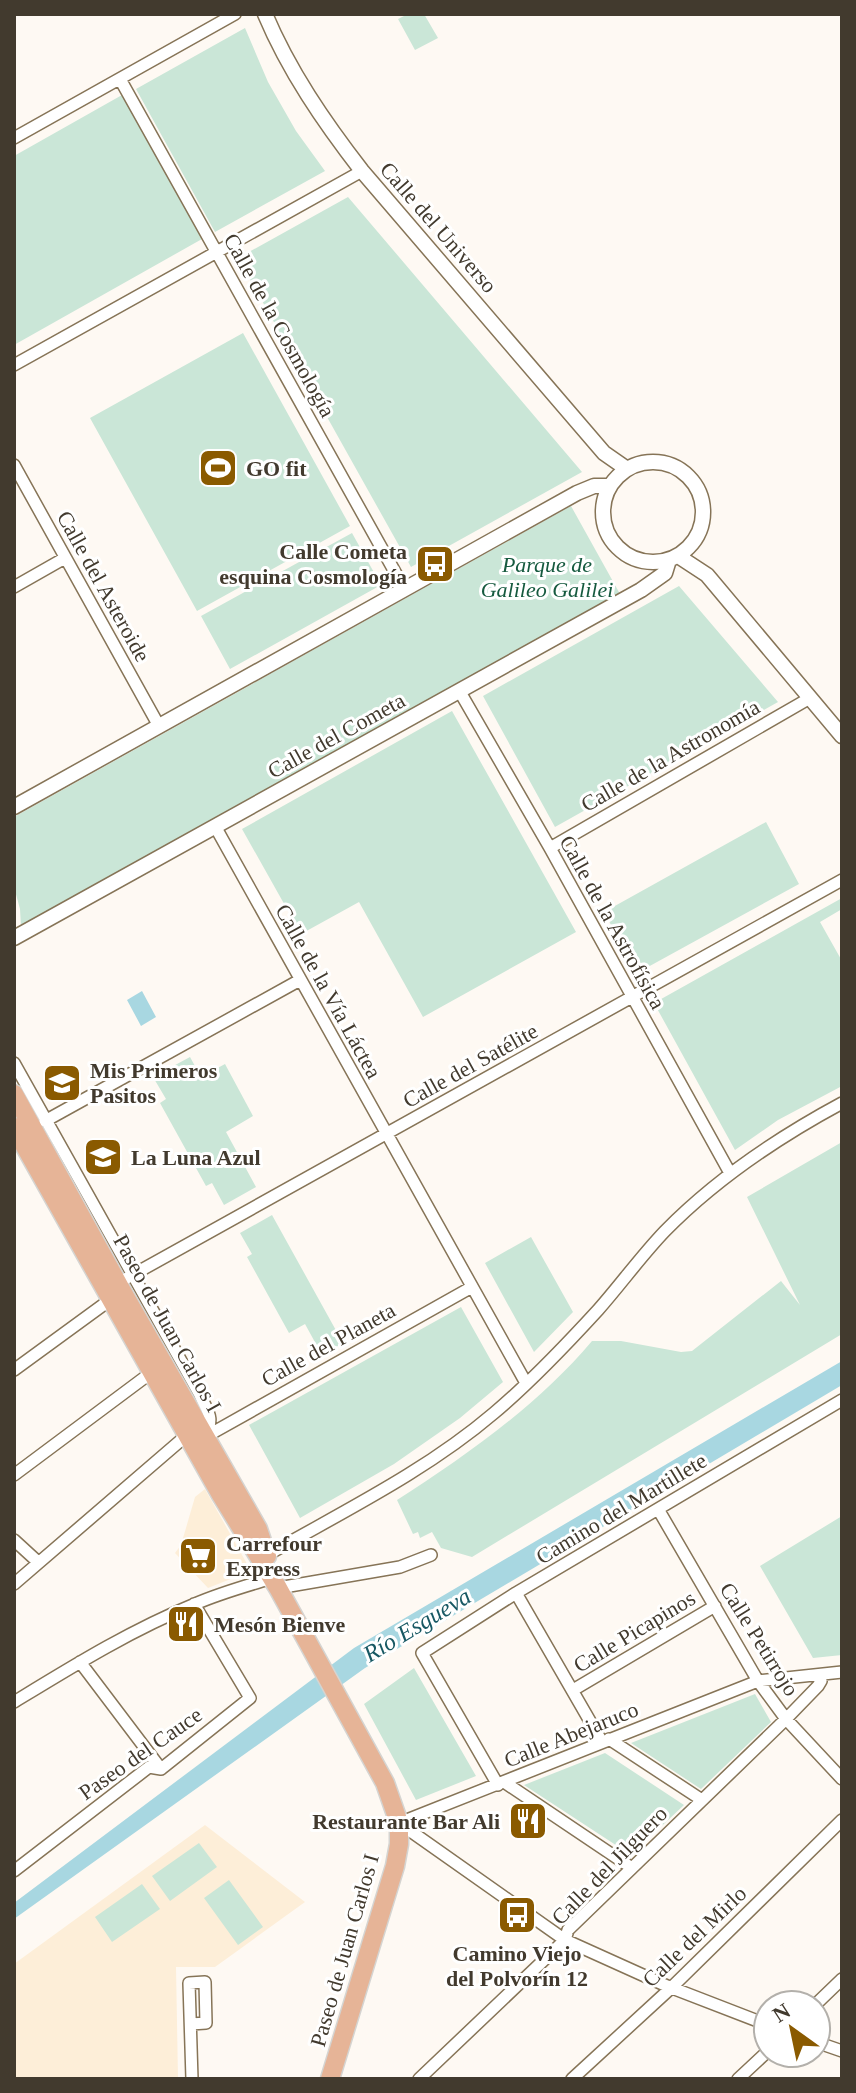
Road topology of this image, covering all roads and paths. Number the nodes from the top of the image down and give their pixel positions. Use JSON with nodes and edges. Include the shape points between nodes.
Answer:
{"nodes":[{"id":1,"x":235,"y":14,"type":"edge"},
{"id":2,"x":265,"y":14,"type":"edge"},
{"id":3,"x":120,"y":79,"type":"junction"},
{"id":4,"x":14,"y":138,"type":"edge"},
{"id":5,"x":362,"y":171,"type":"junction"},
{"id":6,"x":216,"y":252,"type":"junction"},
{"id":7,"x":14,"y":365,"type":"edge"},
{"id":8,"x":604,"y":453,"type":"junction"},
{"id":9,"x":14,"y":465,"type":"edge"},
{"id":10,"x":627,"y":469,"type":"junction"},
{"id":11,"x":612,"y":483,"type":"junction"},
{"id":12,"x":695,"y":540,"type":"junction"},
{"id":13,"x":65,"y":558,"type":"junction"},
{"id":14,"x":674,"y":558,"type":"junction"},
{"id":15,"x":707,"y":575,"type":"junction"},
{"id":16,"x":14,"y":587,"type":"edge"},
{"id":17,"x":405,"y":590,"type":"junction"},
{"id":18,"x":460,"y":692,"type":"junction"},
{"id":19,"x":810,"y":698,"type":"junction"},
{"id":20,"x":159,"y":726,"type":"junction"},
{"id":21,"x":842,"y":736,"type":"edge"},
{"id":22,"x":14,"y":807,"type":"edge"},
{"id":23,"x":216,"y":828,"type":"junction"},
{"id":24,"x":550,"y":848,"type":"junction"},
{"id":25,"x":842,"y":880,"type":"edge"},
{"id":26,"x":14,"y":938,"type":"edge"},
{"id":27,"x":300,"y":980,"type":"junction"},
{"id":28,"x":631,"y":997,"type":"junction"},
{"id":29,"x":14,"y":1063,"type":"edge"},
{"id":30,"x":14,"y":1094,"type":"edge"},
{"id":31,"x":842,"y":1103,"type":"edge"},
{"id":32,"x":45,"y":1121,"type":"junction"},
{"id":33,"x":14,"y":1127,"type":"edge"},
{"id":34,"x":386,"y":1135,"type":"junction"},
{"id":35,"x":730,"y":1173,"type":"junction"},
{"id":36,"x":120,"y":1287,"type":"junction"},
{"id":37,"x":472,"y":1287,"type":"junction"},
{"id":38,"x":14,"y":1370,"type":"edge"},
{"id":39,"x":152,"y":1372,"type":"junction"},
{"id":40,"x":526,"y":1383,"type":"junction"},
{"id":41,"x":842,"y":1400,"type":"edge"},
{"id":42,"x":196,"y":1436,"type":"junction"},
{"id":43,"x":14,"y":1475,"type":"edge"},
{"id":44,"x":658,"y":1509,"type":"junction"},
{"id":45,"x":14,"y":1540,"type":"edge"},
{"id":46,"x":267,"y":1555,"type":"junction"},
{"id":47,"x":431,"y":1555,"type":"dead end"},
{"id":48,"x":38,"y":1562,"type":"junction"},
{"id":49,"x":275,"y":1583,"type":"junction"},
{"id":50,"x":14,"y":1584,"type":"edge"},
{"id":51,"x":516,"y":1593,"type":"junction"},
{"id":52,"x":194,"y":1604,"type":"junction"},
{"id":53,"x":715,"y":1606,"type":"junction"},
{"id":54,"x":80,"y":1662,"type":"junction"},
{"id":55,"x":842,"y":1672,"type":"edge"},
{"id":56,"x":818,"y":1675,"type":"junction"},
{"id":57,"x":758,"y":1681,"type":"junction"},
{"id":58,"x":573,"y":1690,"type":"junction"},
{"id":59,"x":14,"y":1702,"type":"edge"},
{"id":60,"x":786,"y":1719,"type":"junction"},
{"id":61,"x":606,"y":1740,"type":"junction"},
{"id":62,"x":161,"y":1769,"type":"junction"},
{"id":63,"x":842,"y":1779,"type":"edge"},
{"id":64,"x":501,"y":1784,"type":"junction"},
{"id":65,"x":702,"y":1800,"type":"junction"},
{"id":66,"x":842,"y":1820,"type":"edge"},
{"id":67,"x":399,"y":1823,"type":"junction"},
{"id":68,"x":632,"y":1868,"type":"junction"},
{"id":69,"x":14,"y":1871,"type":"edge"},
{"id":70,"x":565,"y":1940,"type":"junction"},
{"id":71,"x":671,"y":1988,"type":"junction"},
{"id":72,"x":752,"y":2019,"type":"edge"},
{"id":73,"x":191,"y":2024,"type":"dead end"},
{"id":74,"x":192,"y":2079,"type":"edge"},
{"id":75,"x":330,"y":2079,"type":"edge"},
{"id":76,"x":419,"y":2079,"type":"edge"},
{"id":77,"x":572,"y":2079,"type":"edge"}],
"edges":[{"from":1,"to":3,"type":"street"},
{"from":2,"to":5,"type":"street","name":"Calle del Universo","via":[[308,94]]},
{"from":3,"to":4,"type":"street"},
{"from":3,"to":6,"type":"street","name":"Calle de la Cosmología"},
{"from":5,"to":6,"type":"street"},
{"from":5,"to":8,"type":"street","name":"Calle del Universo"},
{"from":6,"to":7,"type":"street"},
{"from":6,"to":17,"type":"street","name":"Calle de la Cosmología"},
{"from":8,"to":10,"type":"street","name":"Calle del Universo"},
{"from":8,"to":11,"type":"street","name":"Calle del Universo"},
{"from":9,"to":13,"type":"street","name":"Calle del Asteroide"},
{"from":10,"to":11,"type":"street"},
{"from":10,"to":12,"type":"street","via":[[655,462],[681,470],[690,479],[702,502]]},
{"from":11,"to":14,"type":"street","via":[[602,517],[611,541],[644,562]]},
{"from":11,"to":17,"type":"street","via":[[587,488]]},
{"from":12,"to":14,"type":"street"},
{"from":12,"to":15,"type":"street"},
{"from":13,"to":16,"type":"street"},
{"from":13,"to":20,"type":"street","name":"Calle del Asteroide"},
{"from":14,"to":15,"type":"street"},
{"from":14,"to":18,"type":"street","name":"Calle del Cometa","via":[[654,582]]},
{"from":15,"to":19,"type":"street"},
{"from":17,"to":20,"type":"street"},
{"from":18,"to":23,"type":"street","name":"Calle del Cometa"},
{"from":18,"to":24,"type":"street","name":"Calle de la Astrofísica"},
{"from":19,"to":21,"type":"street"},
{"from":19,"to":24,"type":"street","name":"Calle de la Astronomía"},
{"from":20,"to":22,"type":"street"},
{"from":23,"to":26,"type":"street","name":"Calle del Cometa"},
{"from":23,"to":27,"type":"street","name":"Calle de la Vía Láctea"},
{"from":24,"to":28,"type":"street","name":"Calle de la Astrofísica"},
{"from":25,"to":28,"type":"street","name":"Calle del Satélite"},
{"from":27,"to":32,"type":"street"},
{"from":27,"to":34,"type":"street","name":"Calle de la Vía Láctea"},
{"from":28,"to":34,"type":"street","name":"Calle del Satélite"},
{"from":28,"to":35,"type":"street","name":"Calle de la Astrofísica"},
{"from":29,"to":32,"type":"street"},
{"from":30,"to":36,"type":"main road","name":"Paseo de Juan Carlos I"},
{"from":31,"to":35,"type":"street"},
{"from":32,"to":36,"type":"street"},
{"from":33,"to":36,"type":"main road","name":"Paseo de Juan Carlos I"},
{"from":34,"to":36,"type":"street","name":"Calle del Satélite"},
{"from":34,"to":37,"type":"street","name":"Calle de la Vía Láctea"},
{"from":35,"to":40,"type":"street","via":[[664,1232]]},
{"from":36,"to":38,"type":"street","name":"Calle del Satélite"},
{"from":36,"to":39,"type":"main road","name":"Paseo de Juan Carlos I"},
{"from":36,"to":42,"type":"main road","name":"Paseo de Juan Carlos I"},
{"from":37,"to":40,"type":"street","name":"Calle de la Vía Láctea"},
{"from":37,"to":42,"type":"street","name":"Calle del Planeta"},
{"from":39,"to":42,"type":"main road","name":"Paseo de Juan Carlos I"},
{"from":39,"to":43,"type":"street"},
{"from":40,"to":46,"type":"street","via":[[451,1448]]},
{"from":41,"to":44,"type":"street","name":"Camino del Martillete"},
{"from":42,"to":46,"type":"main road","name":"Paseo de Juan Carlos I","via":[[258,1529]]},
{"from":42,"to":48,"type":"street","name":"Calle del Planeta"},
{"from":42,"to":49,"type":"main road","name":"Paseo de Juan Carlos I","via":[[221,1495]]},
{"from":44,"to":51,"type":"street","name":"Camino del Martillete"},
{"from":44,"to":53,"type":"street","name":"Calle Petirrojo"},
{"from":45,"to":48,"type":"street"},
{"from":46,"to":49,"type":"main road","name":"Paseo de Juan Carlos I"},
{"from":47,"to":49,"type":"street","via":[[400,1567]]},
{"from":48,"to":50,"type":"street","name":"Calle del Planeta"},
{"from":49,"to":52,"type":"street"},
{"from":49,"to":67,"type":"main road","name":"Paseo de Juan Carlos I","via":[[385,1783]]},
{"from":51,"to":58,"type":"street"},
{"from":51,"to":64,"type":"street","name":"Camino del Martillete","via":[[422,1653]]},
{"from":52,"to":54,"type":"street"},
{"from":52,"to":62,"type":"street","name":"Paseo del Cauce","via":[[250,1698]]},
{"from":53,"to":57,"type":"street","name":"Calle Petirrojo"},
{"from":53,"to":58,"type":"street","name":"Calle Picapinos"},
{"from":54,"to":59,"type":"street"},
{"from":54,"to":62,"type":"street"},
{"from":55,"to":56,"type":"street","name":"Calle Abejaruco"},
{"from":56,"to":57,"type":"street","name":"Calle Abejaruco"},
{"from":56,"to":60,"type":"street","name":"Calle del Jilguero","via":[[818,1686]]},
{"from":57,"to":60,"type":"street","name":"Calle Petirrojo"},
{"from":57,"to":61,"type":"street","name":"Calle Abejaruco"},
{"from":58,"to":61,"type":"street"},
{"from":60,"to":63,"type":"street","name":"Calle Petirrojo"},
{"from":60,"to":65,"type":"street","name":"Calle del Jilguero"},
{"from":61,"to":64,"type":"street","name":"Calle Abejaruco"},
{"from":61,"to":65,"type":"street"},
{"from":62,"to":69,"type":"street","name":"Paseo del Cauce","via":[[149,1767]]},
{"from":64,"to":67,"type":"street","name":"Calle Abejaruco"},
{"from":64,"to":68,"type":"street"},
{"from":65,"to":68,"type":"street","name":"Calle del Jilguero"},
{"from":66,"to":71,"type":"street","name":"Calle del Mirlo"},
{"from":67,"to":70,"type":"street"},
{"from":67,"to":75,"type":"main road","name":"Paseo de Juan Carlos I","via":[[395,1866]]},
{"from":68,"to":70,"type":"street","name":"Calle del Jilguero","via":[[568,1930]]},
{"from":70,"to":71,"type":"street"},
{"from":70,"to":76,"type":"street","name":"Calle del Jilguero"},
{"from":71,"to":72,"type":"street"},
{"from":71,"to":77,"type":"street","name":"Calle del Mirlo"},
{"from":73,"to":74,"type":"street"}]}
